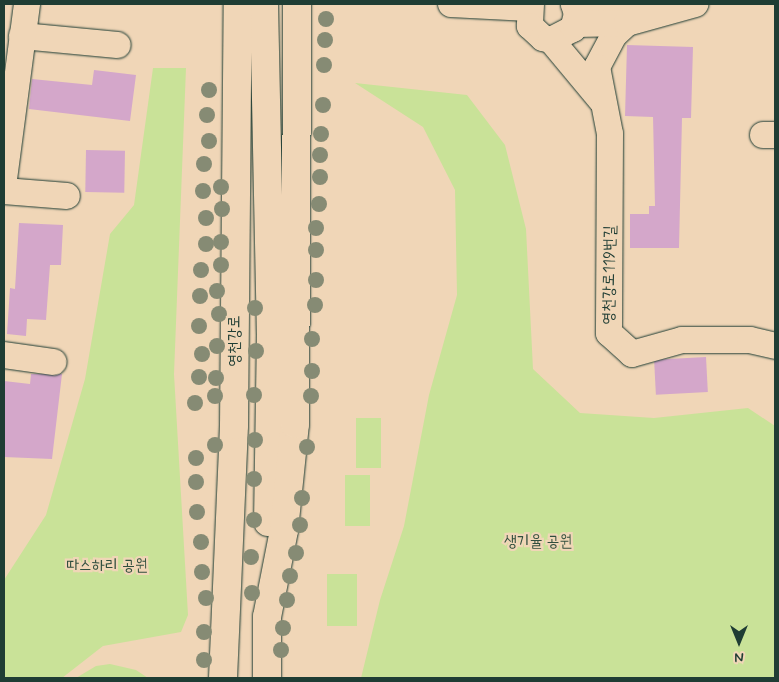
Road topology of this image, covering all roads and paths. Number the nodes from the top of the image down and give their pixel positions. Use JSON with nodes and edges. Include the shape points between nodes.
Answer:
{"nodes":[{"id":1,"x":28,"y":4,"type":"edge"},
{"id":2,"x":238,"y":4,"type":"edge"},
{"id":3,"x":264,"y":4,"type":"edge"},
{"id":4,"x":297,"y":4,"type":"edge"},
{"id":5,"x":451,"y":4,"type":"edge"},
{"id":6,"x":695,"y":4,"type":"edge"},
{"id":7,"x":530,"y":6,"type":"edge"},
{"id":8,"x":638,"y":18,"type":"junction"},
{"id":9,"x":570,"y":20,"type":"edge"},
{"id":10,"x":22,"y":36,"type":"junction"},
{"id":11,"x":118,"y":45,"type":"dead end"},
{"id":12,"x":597,"y":67,"type":"junction"},
{"id":13,"x":601,"y":100,"type":"junction"},
{"id":14,"x":4,"y":179,"type":"edge"},
{"id":15,"x":4,"y":191,"type":"edge"},
{"id":16,"x":67,"y":196,"type":"dead end"},
{"id":17,"x":775,"y":346,"type":"edge"},
{"id":18,"x":4,"y":355,"type":"edge"},
{"id":19,"x":54,"y":362,"type":"dead end"},
{"id":20,"x":267,"y":617,"type":"junction"},
{"id":21,"x":223,"y":678,"type":"edge"},
{"id":22,"x":267,"y":678,"type":"edge"}],
"edges":[{"from":1,"to":10,"type":"street"},
{"from":2,"to":21,"type":"street","name":"영천강로","via":[[234,425]]},
{"from":3,"to":20,"type":"street","via":[[272,333]]},
{"from":4,"to":20,"type":"street","via":[[295,424],[284,530]]},
{"from":5,"to":7,"type":"street"},
{"from":6,"to":8,"type":"street"},
{"from":7,"to":9,"type":"street","via":[[530,26],[543,38]]},
{"from":8,"to":9,"type":"street","via":[[629,8]]},
{"from":8,"to":12,"type":"street","via":[[614,35]]},
{"from":9,"to":12,"type":"street","name":"영천강로119번길"},
{"from":9,"to":13,"type":"street","name":"영천강로119번길"},
{"from":10,"to":11,"type":"street"},
{"from":10,"to":14,"type":"street"},
{"from":12,"to":13,"type":"street","name":"영천강로119번길"},
{"from":13,"to":17,"type":"street","name":"영천강로119번길","via":[[610,134],[609,333],[632,354],[682,340],[750,340]]},
{"from":15,"to":16,"type":"street"},
{"from":18,"to":19,"type":"street"},
{"from":20,"to":22,"type":"street"}]}
